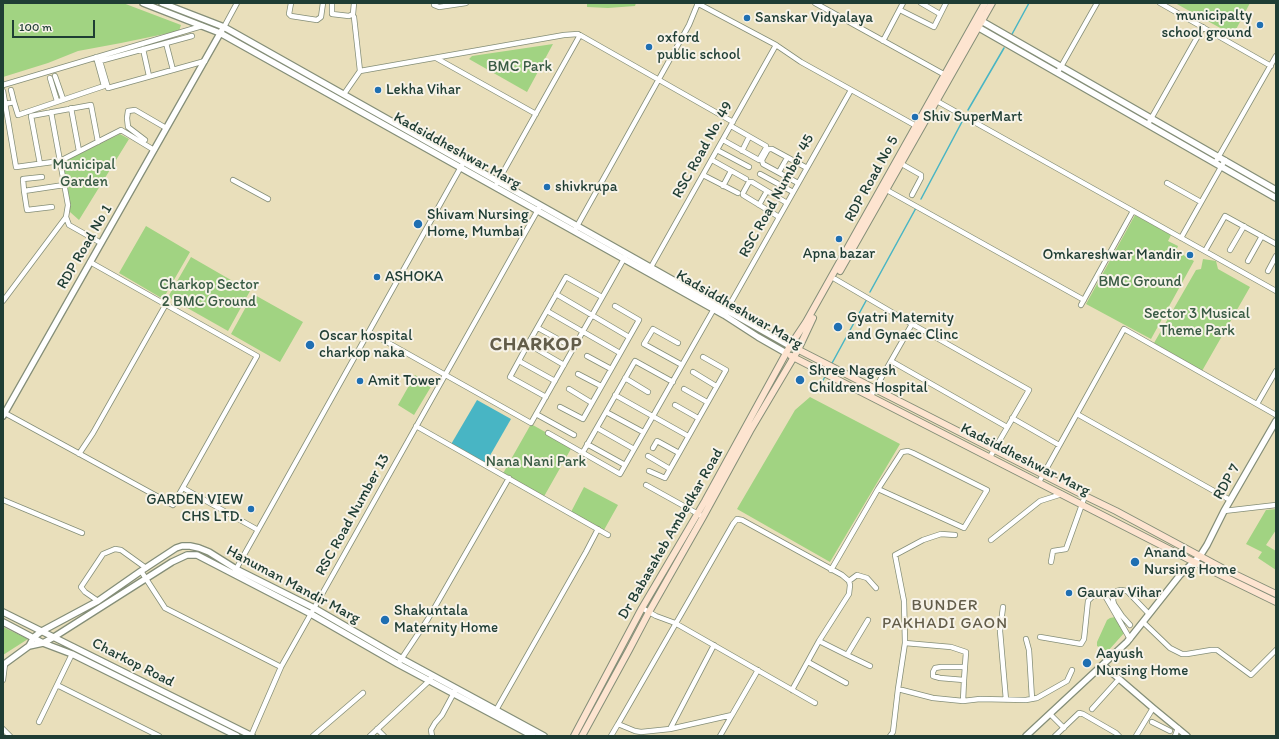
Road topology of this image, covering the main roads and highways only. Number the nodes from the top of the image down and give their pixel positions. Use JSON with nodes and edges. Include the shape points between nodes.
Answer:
{"nodes":[{"id":1,"x":986,"y":3,"type":"edge"},
{"id":2,"x":992,"y":3,"type":"edge"},
{"id":3,"x":977,"y":23,"type":"junction"},
{"id":4,"x":918,"y":127,"type":"junction"},
{"id":5,"x":884,"y":188,"type":"junction"},
{"id":6,"x":790,"y":346,"type":"junction"},
{"id":7,"x":798,"y":350,"type":"junction"},
{"id":8,"x":786,"y":353,"type":"junction"},
{"id":9,"x":794,"y":357,"type":"junction"},
{"id":10,"x":773,"y":385,"type":"junction"},
{"id":11,"x":700,"y":516,"type":"junction"},
{"id":12,"x":1276,"y":594,"type":"edge"},
{"id":13,"x":1276,"y":602,"type":"edge"},
{"id":14,"x":622,"y":647,"type":"junction"},
{"id":15,"x":629,"y":650,"type":"junction"},
{"id":16,"x":574,"y":736,"type":"edge"},
{"id":17,"x":582,"y":736,"type":"edge"}],
"edges":[{"from":1,"to":3,"type":"main road"},
{"from":2,"to":3,"type":"main road"},
{"from":3,"to":4,"type":"main road","name":"RDP Road No 5"},
{"from":4,"to":5,"type":"main road","name":"RDP Road No 5"},
{"from":4,"to":5,"type":"main road","name":"RDP Road No 5","via":[[900,164]]},
{"from":5,"to":6,"type":"main road","name":"RDP Road No 5"},
{"from":5,"to":7,"type":"main road","name":"RDP Road No 5"},
{"from":6,"to":7,"type":"main road","name":"Kadsiddheshwar Marg"},
{"from":6,"to":8,"type":"main road","name":"Dr Babasaheb Ambedkar Road"},
{"from":7,"to":9,"type":"main road","name":"Dr Babasaheb Ambedkar Road"},
{"from":7,"to":12,"type":"main road","name":"Kadsiddheshwar Marg","via":[[1116,510]]},
{"from":8,"to":9,"type":"main road","name":"Kadsiddheshwar Marg"},
{"from":8,"to":10,"type":"main road","name":"Dr Babasaheb Ambedkar Road"},
{"from":9,"to":10,"type":"main road","name":"Dr Babasaheb Ambedkar Road"},
{"from":9,"to":13,"type":"main road","name":"Kadsiddheshwar Marg"},
{"from":10,"to":11,"type":"main road","name":"Dr Babasaheb Ambedkar Road"},
{"from":11,"to":14,"type":"main road","name":"Dr Babasaheb Ambedkar Road","via":[[642,608]]},
{"from":11,"to":15,"type":"main road","name":"Dr Babasaheb Ambedkar Road"},
{"from":14,"to":15,"type":"main road"},
{"from":14,"to":16,"type":"main road","name":"Dr Babasaheb Ambedkar Road"},
{"from":15,"to":17,"type":"main road","name":"Dr Babasaheb Ambedkar Road"}]}
